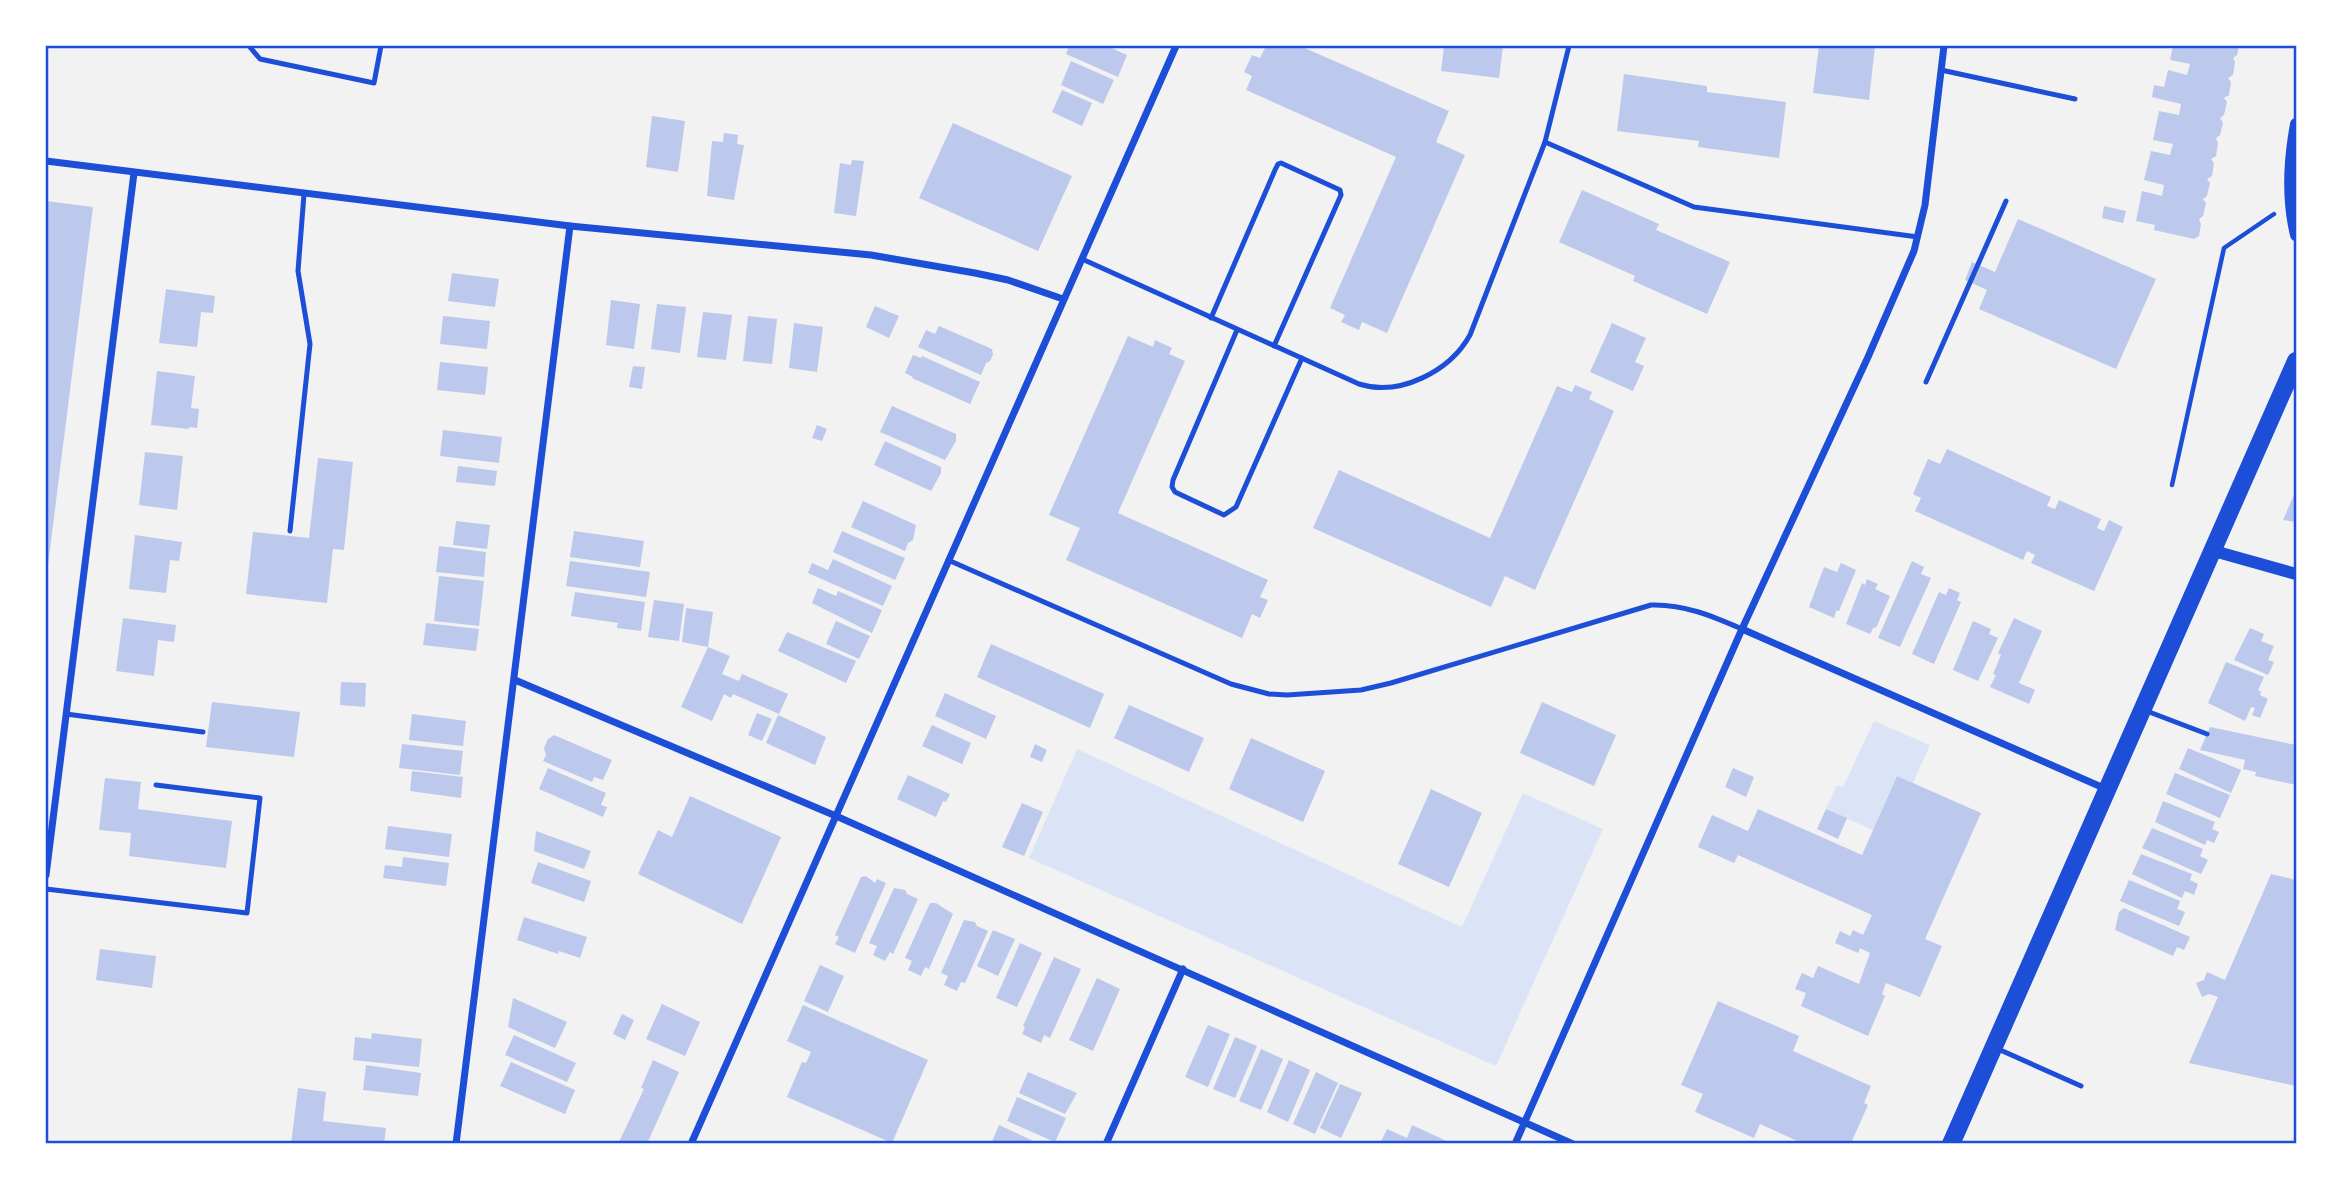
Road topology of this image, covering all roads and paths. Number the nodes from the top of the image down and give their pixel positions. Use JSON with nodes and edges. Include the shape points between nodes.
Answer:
{"nodes":[{"id":1,"x":249,"y":46,"type":"edge"},
{"id":2,"x":381,"y":46,"type":"edge"},
{"id":3,"x":1175,"y":46,"type":"edge"},
{"id":4,"x":1569,"y":46,"type":"edge"},
{"id":5,"x":1944,"y":46,"type":"edge"},
{"id":6,"x":1941,"y":70,"type":"junction"},
{"id":7,"x":2075,"y":99,"type":"dead end"},
{"id":8,"x":2297,"y":124,"type":"edge"},
{"id":9,"x":1545,"y":142,"type":"junction"},
{"id":10,"x":46,"y":161,"type":"edge"},
{"id":11,"x":134,"y":173,"type":"junction"},
{"id":12,"x":304,"y":194,"type":"junction"},
{"id":13,"x":2006,"y":201,"type":"dead end"},
{"id":14,"x":2290,"y":203,"type":"junction"},
{"id":15,"x":570,"y":226,"type":"junction"},
{"id":16,"x":2297,"y":235,"type":"edge"},
{"id":17,"x":1918,"y":237,"type":"junction"},
{"id":18,"x":1082,"y":259,"type":"junction"},
{"id":19,"x":1063,"y":299,"type":"junction"},
{"id":20,"x":1211,"y":318,"type":"junction"},
{"id":21,"x":1237,"y":330,"type":"junction"},
{"id":22,"x":1274,"y":346,"type":"junction"},
{"id":23,"x":1302,"y":358,"type":"junction"},
{"id":24,"x":2297,"y":361,"type":"edge"},
{"id":25,"x":1926,"y":382,"type":"dead end"},
{"id":26,"x":2172,"y":485,"type":"dead end"},
{"id":27,"x":290,"y":531,"type":"dead end"},
{"id":28,"x":2214,"y":551,"type":"junction"},
{"id":29,"x":948,"y":560,"type":"junction"},
{"id":30,"x":2297,"y":574,"type":"edge"},
{"id":31,"x":1742,"y":629,"type":"junction"},
{"id":32,"x":515,"y":680,"type":"junction"},
{"id":33,"x":2144,"y":710,"type":"junction"},
{"id":34,"x":66,"y":714,"type":"junction"},
{"id":35,"x":203,"y":732,"type":"dead end"},
{"id":36,"x":2207,"y":734,"type":"dead end"},
{"id":37,"x":156,"y":785,"type":"dead end"},
{"id":38,"x":2108,"y":790,"type":"junction"},
{"id":39,"x":836,"y":816,"type":"junction"},
{"id":40,"x":46,"y":875,"type":"edge"},
{"id":41,"x":46,"y":889,"type":"edge"},
{"id":42,"x":1183,"y":969,"type":"junction"},
{"id":43,"x":1994,"y":1047,"type":"junction"},
{"id":44,"x":2081,"y":1086,"type":"dead end"},
{"id":45,"x":1524,"y":1122,"type":"junction"},
{"id":46,"x":456,"y":1143,"type":"edge"},
{"id":47,"x":691,"y":1143,"type":"edge"},
{"id":48,"x":1106,"y":1143,"type":"edge"},
{"id":49,"x":1515,"y":1143,"type":"edge"},
{"id":50,"x":1573,"y":1143,"type":"edge"},
{"id":51,"x":1951,"y":1143,"type":"edge"}],
"edges":[{"from":1,"to":2,"type":"lane","via":[[260,59],[374,83]]},
{"from":3,"to":18,"type":"street"},
{"from":4,"to":9,"type":"lane"},
{"from":5,"to":6,"type":"street"},
{"from":6,"to":7,"type":"lane"},
{"from":6,"to":17,"type":"street"},
{"from":8,"to":14,"type":"street"},
{"from":9,"to":17,"type":"lane","via":[[1694,207]]},
{"from":9,"to":23,"type":"lane","via":[[1470,335],[1449,362],[1392,387],[1369,387]]},
{"from":10,"to":11,"type":"street"},
{"from":11,"to":12,"type":"street"},
{"from":11,"to":34,"type":"street"},
{"from":12,"to":15,"type":"street"},
{"from":12,"to":27,"type":"lane","via":[[298,271],[310,344]]},
{"from":13,"to":25,"type":"lane"},
{"from":14,"to":16,"type":"street"},
{"from":14,"to":26,"type":"path","via":[[2224,248]]},
{"from":15,"to":19,"type":"street","via":[[871,255],[975,273]]},
{"from":15,"to":32,"type":"street"},
{"from":17,"to":31,"type":"street","via":[[1868,357]]},
{"from":18,"to":19,"type":"street"},
{"from":18,"to":20,"type":"lane"},
{"from":19,"to":29,"type":"street"},
{"from":20,"to":21,"type":"lane"},
{"from":20,"to":22,"type":"lane","via":[[1281,163],[1340,190],[1341,195]]},
{"from":21,"to":22,"type":"lane"},
{"from":21,"to":23,"type":"lane","via":[[1172,487],[1224,515],[1236,507]]},
{"from":22,"to":23,"type":"lane"},
{"from":24,"to":28,"type":"main road"},
{"from":28,"to":30,"type":"street"},
{"from":28,"to":33,"type":"main road"},
{"from":29,"to":31,"type":"lane","via":[[1231,684],[1269,694],[1334,693],[1391,683],[1651,606],[1699,611]]},
{"from":29,"to":39,"type":"street"},
{"from":31,"to":38,"type":"street"},
{"from":31,"to":45,"type":"street"},
{"from":32,"to":39,"type":"street"},
{"from":32,"to":46,"type":"street"},
{"from":33,"to":36,"type":"lane"},
{"from":33,"to":38,"type":"main road"},
{"from":34,"to":35,"type":"lane"},
{"from":34,"to":40,"type":"street"},
{"from":37,"to":41,"type":"lane","via":[[260,798],[247,913]]},
{"from":38,"to":43,"type":"main road"},
{"from":39,"to":42,"type":"street"},
{"from":39,"to":47,"type":"street"},
{"from":42,"to":45,"type":"street"},
{"from":42,"to":48,"type":"street"},
{"from":43,"to":44,"type":"lane"},
{"from":43,"to":51,"type":"main road"},
{"from":45,"to":49,"type":"street"},
{"from":45,"to":50,"type":"street"}]}
